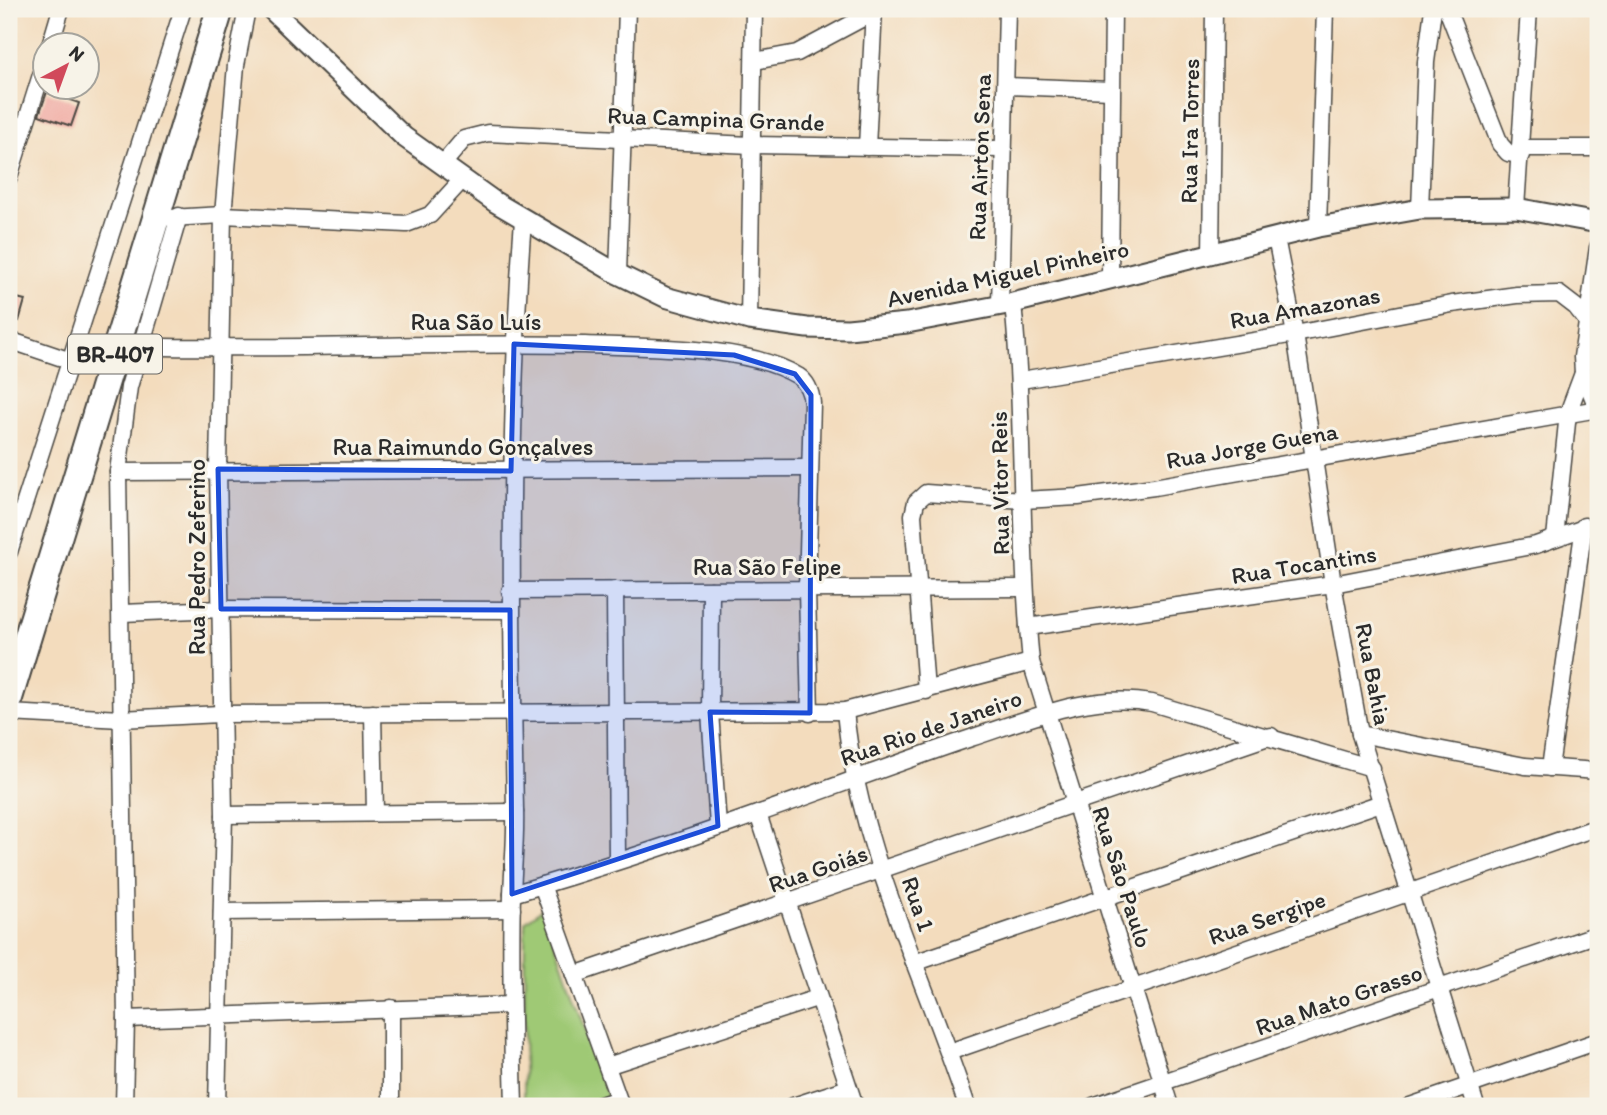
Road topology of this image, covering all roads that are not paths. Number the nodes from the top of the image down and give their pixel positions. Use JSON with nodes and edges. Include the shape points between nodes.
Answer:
{"nodes":[{"id":1,"x":61,"y":9,"type":"edge"},
{"id":2,"x":183,"y":9,"type":"edge"},
{"id":3,"x":220,"y":9,"type":"edge"},
{"id":4,"x":247,"y":9,"type":"edge"},
{"id":5,"x":271,"y":9,"type":"edge"},
{"id":6,"x":627,"y":9,"type":"edge"},
{"id":7,"x":754,"y":9,"type":"edge"},
{"id":8,"x":1007,"y":9,"type":"edge"},
{"id":9,"x":1113,"y":9,"type":"edge"},
{"id":10,"x":1214,"y":9,"type":"edge"},
{"id":11,"x":1325,"y":9,"type":"edge"},
{"id":12,"x":1433,"y":9,"type":"edge"},
{"id":13,"x":1447,"y":9,"type":"edge"},
{"id":14,"x":1529,"y":9,"type":"edge"},
{"id":15,"x":874,"y":11,"type":"edge"},
{"id":16,"x":54,"y":32,"type":"edge"},
{"id":17,"x":755,"y":61,"type":"junction"},
{"id":18,"x":1006,"y":86,"type":"junction"},
{"id":19,"x":1111,"y":90,"type":"junction"},
{"id":20,"x":33,"y":102,"type":"edge"},
{"id":21,"x":624,"y":138,"type":"junction"},
{"id":22,"x":751,"y":145,"type":"junction"},
{"id":23,"x":867,"y":147,"type":"junction"},
{"id":24,"x":1598,"y":148,"type":"edge"},
{"id":25,"x":1001,"y":149,"type":"junction"},
{"id":26,"x":1522,"y":151,"type":"junction"},
{"id":27,"x":442,"y":165,"type":"junction"},
{"id":28,"x":9,"y":177,"type":"edge"},
{"id":29,"x":462,"y":180,"type":"junction"},
{"id":30,"x":1516,"y":208,"type":"junction"},
{"id":31,"x":1420,"y":209,"type":"junction"},
{"id":32,"x":223,"y":215,"type":"junction"},
{"id":33,"x":168,"y":218,"type":"junction"},
{"id":34,"x":523,"y":220,"type":"junction"},
{"id":35,"x":1598,"y":223,"type":"edge"},
{"id":36,"x":1318,"y":226,"type":"junction"},
{"id":37,"x":1276,"y":238,"type":"junction"},
{"id":38,"x":1598,"y":247,"type":"edge"},
{"id":39,"x":1211,"y":255,"type":"junction"},
{"id":40,"x":618,"y":274,"type":"junction"},
{"id":41,"x":1110,"y":277,"type":"junction"},
{"id":42,"x":1006,"y":304,"type":"junction"},
{"id":43,"x":749,"y":320,"type":"junction"},
{"id":44,"x":1587,"y":321,"type":"junction"},
{"id":45,"x":1295,"y":334,"type":"junction"},
{"id":46,"x":9,"y":340,"type":"edge"},
{"id":47,"x":514,"y":344,"type":"junction"},
{"id":48,"x":129,"y":346,"type":"junction"},
{"id":49,"x":220,"y":346,"type":"junction"},
{"id":50,"x":1591,"y":346,"type":"edge"},
{"id":51,"x":71,"y":361,"type":"junction"},
{"id":52,"x":1583,"y":373,"type":"junction"},
{"id":53,"x":1021,"y":380,"type":"junction"},
{"id":54,"x":1598,"y":409,"type":"edge"},
{"id":55,"x":1568,"y":413,"type":"junction"},
{"id":56,"x":1315,"y":458,"type":"junction"},
{"id":57,"x":809,"y":468,"type":"junction"},
{"id":58,"x":218,"y":470,"type":"junction"},
{"id":59,"x":511,"y":471,"type":"junction"},
{"id":60,"x":118,"y":472,"type":"junction"},
{"id":61,"x":1023,"y":500,"type":"junction"},
{"id":62,"x":1591,"y":524,"type":"edge"},
{"id":63,"x":1555,"y":538,"type":"junction"},
{"id":64,"x":9,"y":552,"type":"edge"},
{"id":65,"x":1333,"y":584,"type":"junction"},
{"id":66,"x":1024,"y":588,"type":"junction"},
{"id":67,"x":615,"y":590,"type":"junction"},
{"id":68,"x":710,"y":590,"type":"junction"},
{"id":69,"x":807,"y":590,"type":"junction"},
{"id":70,"x":921,"y":590,"type":"junction"},
{"id":71,"x":510,"y":591,"type":"junction"},
{"id":72,"x":221,"y":609,"type":"junction"},
{"id":73,"x":510,"y":610,"type":"junction"},
{"id":74,"x":122,"y":612,"type":"junction"},
{"id":75,"x":1028,"y":627,"type":"junction"},
{"id":76,"x":1031,"y":662,"type":"junction"},
{"id":77,"x":926,"y":691,"type":"junction"},
{"id":78,"x":9,"y":698,"type":"edge"},
{"id":79,"x":511,"y":712,"type":"junction"},
{"id":80,"x":710,"y":712,"type":"junction"},
{"id":81,"x":845,"y":712,"type":"junction"},
{"id":82,"x":9,"y":713,"type":"edge"},
{"id":83,"x":373,"y":713,"type":"junction"},
{"id":84,"x":615,"y":713,"type":"junction"},
{"id":85,"x":810,"y":713,"type":"junction"},
{"id":86,"x":1048,"y":713,"type":"junction"},
{"id":87,"x":220,"y":714,"type":"junction"},
{"id":88,"x":121,"y":719,"type":"junction"},
{"id":89,"x":1360,"y":734,"type":"junction"},
{"id":90,"x":1271,"y":736,"type":"junction"},
{"id":91,"x":1372,"y":768,"type":"junction"},
{"id":92,"x":1550,"y":768,"type":"junction"},
{"id":93,"x":1598,"y":771,"type":"edge"},
{"id":94,"x":855,"y":777,"type":"junction"},
{"id":95,"x":1075,"y":803,"type":"junction"},
{"id":96,"x":1381,"y":803,"type":"junction"},
{"id":97,"x":515,"y":812,"type":"junction"},
{"id":98,"x":375,"y":813,"type":"junction"},
{"id":99,"x":758,"y":814,"type":"junction"},
{"id":100,"x":224,"y":815,"type":"junction"},
{"id":101,"x":718,"y":826,"type":"junction"},
{"id":102,"x":1598,"y":827,"type":"edge"},
{"id":103,"x":617,"y":861,"type":"junction"},
{"id":104,"x":883,"y":871,"type":"junction"},
{"id":105,"x":542,"y":885,"type":"junction"},
{"id":106,"x":1408,"y":894,"type":"junction"},
{"id":107,"x":1105,"y":897,"type":"junction"},
{"id":108,"x":512,"y":902,"type":"junction"},
{"id":109,"x":787,"y":903,"type":"junction"},
{"id":110,"x":222,"y":912,"type":"junction"},
{"id":111,"x":1598,"y":934,"type":"edge"},
{"id":112,"x":914,"y":963,"type":"junction"},
{"id":113,"x":574,"y":975,"type":"junction"},
{"id":114,"x":1133,"y":988,"type":"junction"},
{"id":115,"x":1439,"y":990,"type":"junction"},
{"id":116,"x":817,"y":998,"type":"junction"},
{"id":117,"x":511,"y":1005,"type":"junction"},
{"id":118,"x":391,"y":1008,"type":"junction"},
{"id":119,"x":218,"y":1015,"type":"junction"},
{"id":120,"x":126,"y":1019,"type":"junction"},
{"id":121,"x":1598,"y":1041,"type":"edge"},
{"id":122,"x":949,"y":1052,"type":"junction"},
{"id":123,"x":607,"y":1066,"type":"junction"},
{"id":124,"x":1163,"y":1084,"type":"junction"},
{"id":125,"x":1469,"y":1086,"type":"junction"},
{"id":126,"x":849,"y":1088,"type":"junction"},
{"id":127,"x":620,"y":1102,"type":"edge"},
{"id":128,"x":124,"y":1106,"type":"edge"},
{"id":129,"x":217,"y":1106,"type":"edge"},
{"id":130,"x":391,"y":1106,"type":"edge"},
{"id":131,"x":514,"y":1106,"type":"edge"},
{"id":132,"x":598,"y":1106,"type":"edge"},
{"id":133,"x":793,"y":1106,"type":"edge"},
{"id":134,"x":855,"y":1106,"type":"edge"},
{"id":135,"x":967,"y":1106,"type":"edge"},
{"id":136,"x":1093,"y":1106,"type":"edge"},
{"id":137,"x":1170,"y":1106,"type":"edge"},
{"id":138,"x":1410,"y":1106,"type":"edge"},
{"id":139,"x":1476,"y":1106,"type":"edge"}],
"edges":[{"from":1,"to":16,"type":"street"},
{"from":2,"to":51,"type":"street"},
{"from":3,"to":33,"type":"highway","number":"BR-407"},
{"from":4,"to":32,"type":"street","name":"Rua Pedro Zeferino","via":[[236,65]]},
{"from":5,"to":27,"type":"street","name":"Avenida Miguel Pinheiro","via":[[404,137]]},
{"from":6,"to":21,"type":"street"},
{"from":7,"to":17,"type":"street"},
{"from":8,"to":18,"type":"street","name":"Rua Airton Sena"},
{"from":9,"to":19,"type":"street"},
{"from":10,"to":39,"type":"street","name":"Rua Ira Torres"},
{"from":11,"to":36,"type":"street"},
{"from":12,"to":31,"type":"street","via":[[1426,62]]},
{"from":13,"to":26,"type":"street","via":[[1500,144],[1508,152]]},
{"from":14,"to":26,"type":"street"},
{"from":15,"to":17,"type":"street","via":[[797,52]]},
{"from":15,"to":23,"type":"street"},
{"from":17,"to":22,"type":"street"},
{"from":18,"to":19,"type":"street"},
{"from":18,"to":25,"type":"street","name":"Rua Airton Sena"},
{"from":19,"to":41,"type":"street"},
{"from":20,"to":28,"type":"street"},
{"from":21,"to":22,"type":"street","name":"Rua Campina Grande"},
{"from":21,"to":27,"type":"street","name":"Rua Campina Grande","via":[[477,134],[464,139]]},
{"from":21,"to":40,"type":"street"},
{"from":22,"to":23,"type":"street","name":"Rua Campina Grande"},
{"from":22,"to":43,"type":"street"},
{"from":23,"to":25,"type":"street","name":"Rua Campina Grande"},
{"from":24,"to":26,"type":"street"},
{"from":25,"to":42,"type":"street","name":"Rua Airton Sena"},
{"from":26,"to":30,"type":"street"},
{"from":27,"to":29,"type":"street","name":"Avenida Miguel Pinheiro"},
{"from":29,"to":32,"type":"street","via":[[430,215],[406,224]]},
{"from":29,"to":34,"type":"street","name":"Avenida Miguel Pinheiro"},
{"from":30,"to":31,"type":"street","name":"Avenida Miguel Pinheiro"},
{"from":30,"to":35,"type":"street","name":"Avenida Miguel Pinheiro"},
{"from":31,"to":36,"type":"street","name":"Avenida Miguel Pinheiro"},
{"from":32,"to":33,"type":"street"},
{"from":32,"to":49,"type":"street","name":"Rua Pedro Zeferino"},
{"from":33,"to":48,"type":"highway","number":"BR-407"},
{"from":34,"to":40,"type":"street","name":"Avenida Miguel Pinheiro"},
{"from":34,"to":47,"type":"street"},
{"from":36,"to":37,"type":"street","name":"Avenida Miguel Pinheiro"},
{"from":37,"to":39,"type":"street","name":"Avenida Miguel Pinheiro"},
{"from":37,"to":45,"type":"street","name":"Rua Bahia"},
{"from":38,"to":44,"type":"street"},
{"from":39,"to":41,"type":"street","name":"Avenida Miguel Pinheiro"},
{"from":40,"to":43,"type":"street","name":"Avenida Miguel Pinheiro","via":[[665,297]]},
{"from":41,"to":42,"type":"street","name":"Avenida Miguel Pinheiro"},
{"from":42,"to":43,"type":"street","name":"Avenida Miguel Pinheiro","via":[[874,328],[807,328]]},
{"from":42,"to":53,"type":"street","name":"Rua Vitor Reis"},
{"from":44,"to":45,"type":"street","name":"Rua Amazonas","via":[[1572,303],[1551,293],[1452,304]]},
{"from":44,"to":50,"type":"street"},
{"from":45,"to":53,"type":"street","name":"Rua Amazonas"},
{"from":45,"to":56,"type":"street","name":"Rua Bahia"},
{"from":46,"to":51,"type":"street"},
{"from":47,"to":49,"type":"street","name":"Rua São Luís"},
{"from":47,"to":57,"type":"street","name":"Rua São Luís","via":[[656,347],[734,355],[801,377],[812,403]]},
{"from":47,"to":59,"type":"street"},
{"from":48,"to":49,"type":"street","name":"Rua São Luís"},
{"from":48,"to":60,"type":"street","via":[[129,387]]},
{"from":48,"to":78,"type":"highway","number":"BR-407"},
{"from":49,"to":58,"type":"street","name":"Rua Pedro Zeferino"},
{"from":50,"to":52,"type":"street"},
{"from":51,"to":64,"type":"street"},
{"from":52,"to":54,"type":"street"},
{"from":52,"to":55,"type":"street"},
{"from":53,"to":61,"type":"street","name":"Rua Vitor Reis"},
{"from":54,"to":55,"type":"street","name":"Rua Jorge Guena"},
{"from":55,"to":56,"type":"street","name":"Rua Jorge Guena"},
{"from":55,"to":63,"type":"street"},
{"from":56,"to":61,"type":"street","name":"Rua Jorge Guena","via":[[1154,487]]},
{"from":56,"to":65,"type":"street","name":"Rua Bahia"},
{"from":57,"to":59,"type":"street","name":"Rua Raimundo Gonçalves"},
{"from":57,"to":69,"type":"street"},
{"from":58,"to":59,"type":"street","name":"Rua Raimundo Gonçalves"},
{"from":58,"to":60,"type":"street","name":"Rua Raimundo Gonçalves"},
{"from":58,"to":72,"type":"street","name":"Rua Pedro Zeferino"},
{"from":59,"to":71,"type":"street"},
{"from":60,"to":74,"type":"street"},
{"from":61,"to":66,"type":"street","name":"Rua Vitor Reis"},
{"from":61,"to":70,"type":"street","name":"Rua Jorge Guena","via":[[931,491],[920,496],[914,531]]},
{"from":62,"to":63,"type":"street","name":"Rua Tocantins"},
{"from":62,"to":92,"type":"street"},
{"from":63,"to":65,"type":"street","name":"Rua Tocantins","via":[[1508,552]]},
{"from":65,"to":75,"type":"street","name":"Rua Tocantins"},
{"from":65,"to":89,"type":"street","name":"Rua Bahia"},
{"from":66,"to":70,"type":"street","name":"Rua São Felipe"},
{"from":66,"to":75,"type":"street","name":"Rua Vitor Reis"},
{"from":67,"to":68,"type":"street","name":"Rua São Felipe"},
{"from":67,"to":71,"type":"street","name":"Rua São Felipe"},
{"from":67,"to":84,"type":"street"},
{"from":68,"to":69,"type":"street","name":"Rua São Felipe"},
{"from":68,"to":80,"type":"street"},
{"from":69,"to":70,"type":"street","name":"Rua São Felipe"},
{"from":69,"to":85,"type":"street"},
{"from":70,"to":77,"type":"street"},
{"from":71,"to":73,"type":"street"},
{"from":72,"to":73,"type":"street"},
{"from":72,"to":74,"type":"street"},
{"from":72,"to":87,"type":"street","name":"Rua Pedro Zeferino"},
{"from":73,"to":79,"type":"street"},
{"from":74,"to":88,"type":"street"},
{"from":75,"to":76,"type":"street","name":"Rua Vitor Reis"},
{"from":76,"to":77,"type":"street"},
{"from":76,"to":86,"type":"street","name":"Rua São Paulo"},
{"from":77,"to":81,"type":"street"},
{"from":79,"to":83,"type":"street"},
{"from":79,"to":84,"type":"street"},
{"from":79,"to":97,"type":"street"},
{"from":80,"to":84,"type":"street"},
{"from":80,"to":85,"type":"street"},
{"from":80,"to":101,"type":"street"},
{"from":81,"to":85,"type":"street"},
{"from":81,"to":94,"type":"street","name":"Rua 1"},
{"from":82,"to":88,"type":"street"},
{"from":83,"to":87,"type":"street"},
{"from":83,"to":98,"type":"street"},
{"from":84,"to":103,"type":"street"},
{"from":86,"to":90,"type":"street","name":"Rua Rio de Janeiro","via":[[1091,703],[1135,700]]},
{"from":86,"to":94,"type":"street","name":"Rua Rio de Janeiro"},
{"from":86,"to":95,"type":"street","name":"Rua São Paulo"},
{"from":87,"to":88,"type":"street"},
{"from":87,"to":100,"type":"street","name":"Rua Pedro Zeferino"},
{"from":88,"to":120,"type":"street"},
{"from":89,"to":91,"type":"street","name":"Rua Bahia"},
{"from":89,"to":92,"type":"street"},
{"from":90,"to":91,"type":"street","name":"Rua Rio de Janeiro"},
{"from":90,"to":95,"type":"street","name":"Rua Goiás"},
{"from":91,"to":96,"type":"street","name":"Rua Bahia"},
{"from":92,"to":93,"type":"street"},
{"from":94,"to":99,"type":"street","name":"Rua Rio de Janeiro"},
{"from":94,"to":104,"type":"street","name":"Rua 1"},
{"from":95,"to":104,"type":"street","name":"Rua Goiás"},
{"from":95,"to":107,"type":"street","name":"Rua São Paulo"},
{"from":96,"to":106,"type":"street","name":"Rua Bahia"},
{"from":96,"to":107,"type":"street"},
{"from":97,"to":98,"type":"street"},
{"from":97,"to":108,"type":"street"},
{"from":98,"to":100,"type":"street"},
{"from":99,"to":101,"type":"street","name":"Rua Rio de Janeiro"},
{"from":99,"to":109,"type":"street"},
{"from":100,"to":110,"type":"street","name":"Rua Pedro Zeferino"},
{"from":101,"to":103,"type":"street","name":"Rua Rio de Janeiro"},
{"from":102,"to":106,"type":"street","name":"Rua Sergipe"},
{"from":103,"to":105,"type":"street","name":"Rua Rio de Janeiro"},
{"from":104,"to":109,"type":"street","name":"Rua Goiás"},
{"from":104,"to":112,"type":"street","name":"Rua 1"},
{"from":105,"to":108,"type":"street","name":"Rua Rio de Janeiro"},
{"from":105,"to":113,"type":"street"},
{"from":106,"to":114,"type":"street","name":"Rua Sergipe"},
{"from":106,"to":115,"type":"street","name":"Rua Bahia"},
{"from":107,"to":112,"type":"street"},
{"from":107,"to":114,"type":"street","name":"Rua São Paulo"},
{"from":108,"to":110,"type":"street","name":"Rua Rio de Janeiro"},
{"from":108,"to":117,"type":"street"},
{"from":109,"to":113,"type":"street","name":"Rua Goiás"},
{"from":109,"to":116,"type":"street"},
{"from":110,"to":119,"type":"street","name":"Rua Pedro Zeferino"},
{"from":111,"to":115,"type":"street","name":"Rua Mato Grasso"},
{"from":112,"to":122,"type":"street","name":"Rua 1"},
{"from":113,"to":123,"type":"street"},
{"from":114,"to":122,"type":"street","name":"Rua Sergipe"},
{"from":114,"to":124,"type":"street","name":"Rua São Paulo"},
{"from":115,"to":124,"type":"street","name":"Rua Mato Grasso"},
{"from":115,"to":125,"type":"street","name":"Rua Bahia"},
{"from":116,"to":123,"type":"street"},
{"from":116,"to":126,"type":"street"},
{"from":117,"to":118,"type":"street"},
{"from":117,"to":131,"type":"street"},
{"from":118,"to":119,"type":"street"},
{"from":118,"to":130,"type":"street"},
{"from":119,"to":120,"type":"street"},
{"from":119,"to":129,"type":"street","name":"Rua Pedro Zeferino"},
{"from":120,"to":128,"type":"street"},
{"from":121,"to":125,"type":"street"},
{"from":122,"to":135,"type":"street","name":"Rua 1"},
{"from":123,"to":127,"type":"street"},
{"from":124,"to":136,"type":"street","name":"Rua Mato Grasso"},
{"from":124,"to":137,"type":"street","name":"Rua São Paulo"},
{"from":125,"to":138,"type":"street"},
{"from":125,"to":139,"type":"street","name":"Rua Bahia"},
{"from":126,"to":133,"type":"street"},
{"from":126,"to":134,"type":"street"},
{"from":127,"to":132,"type":"street"}]}
